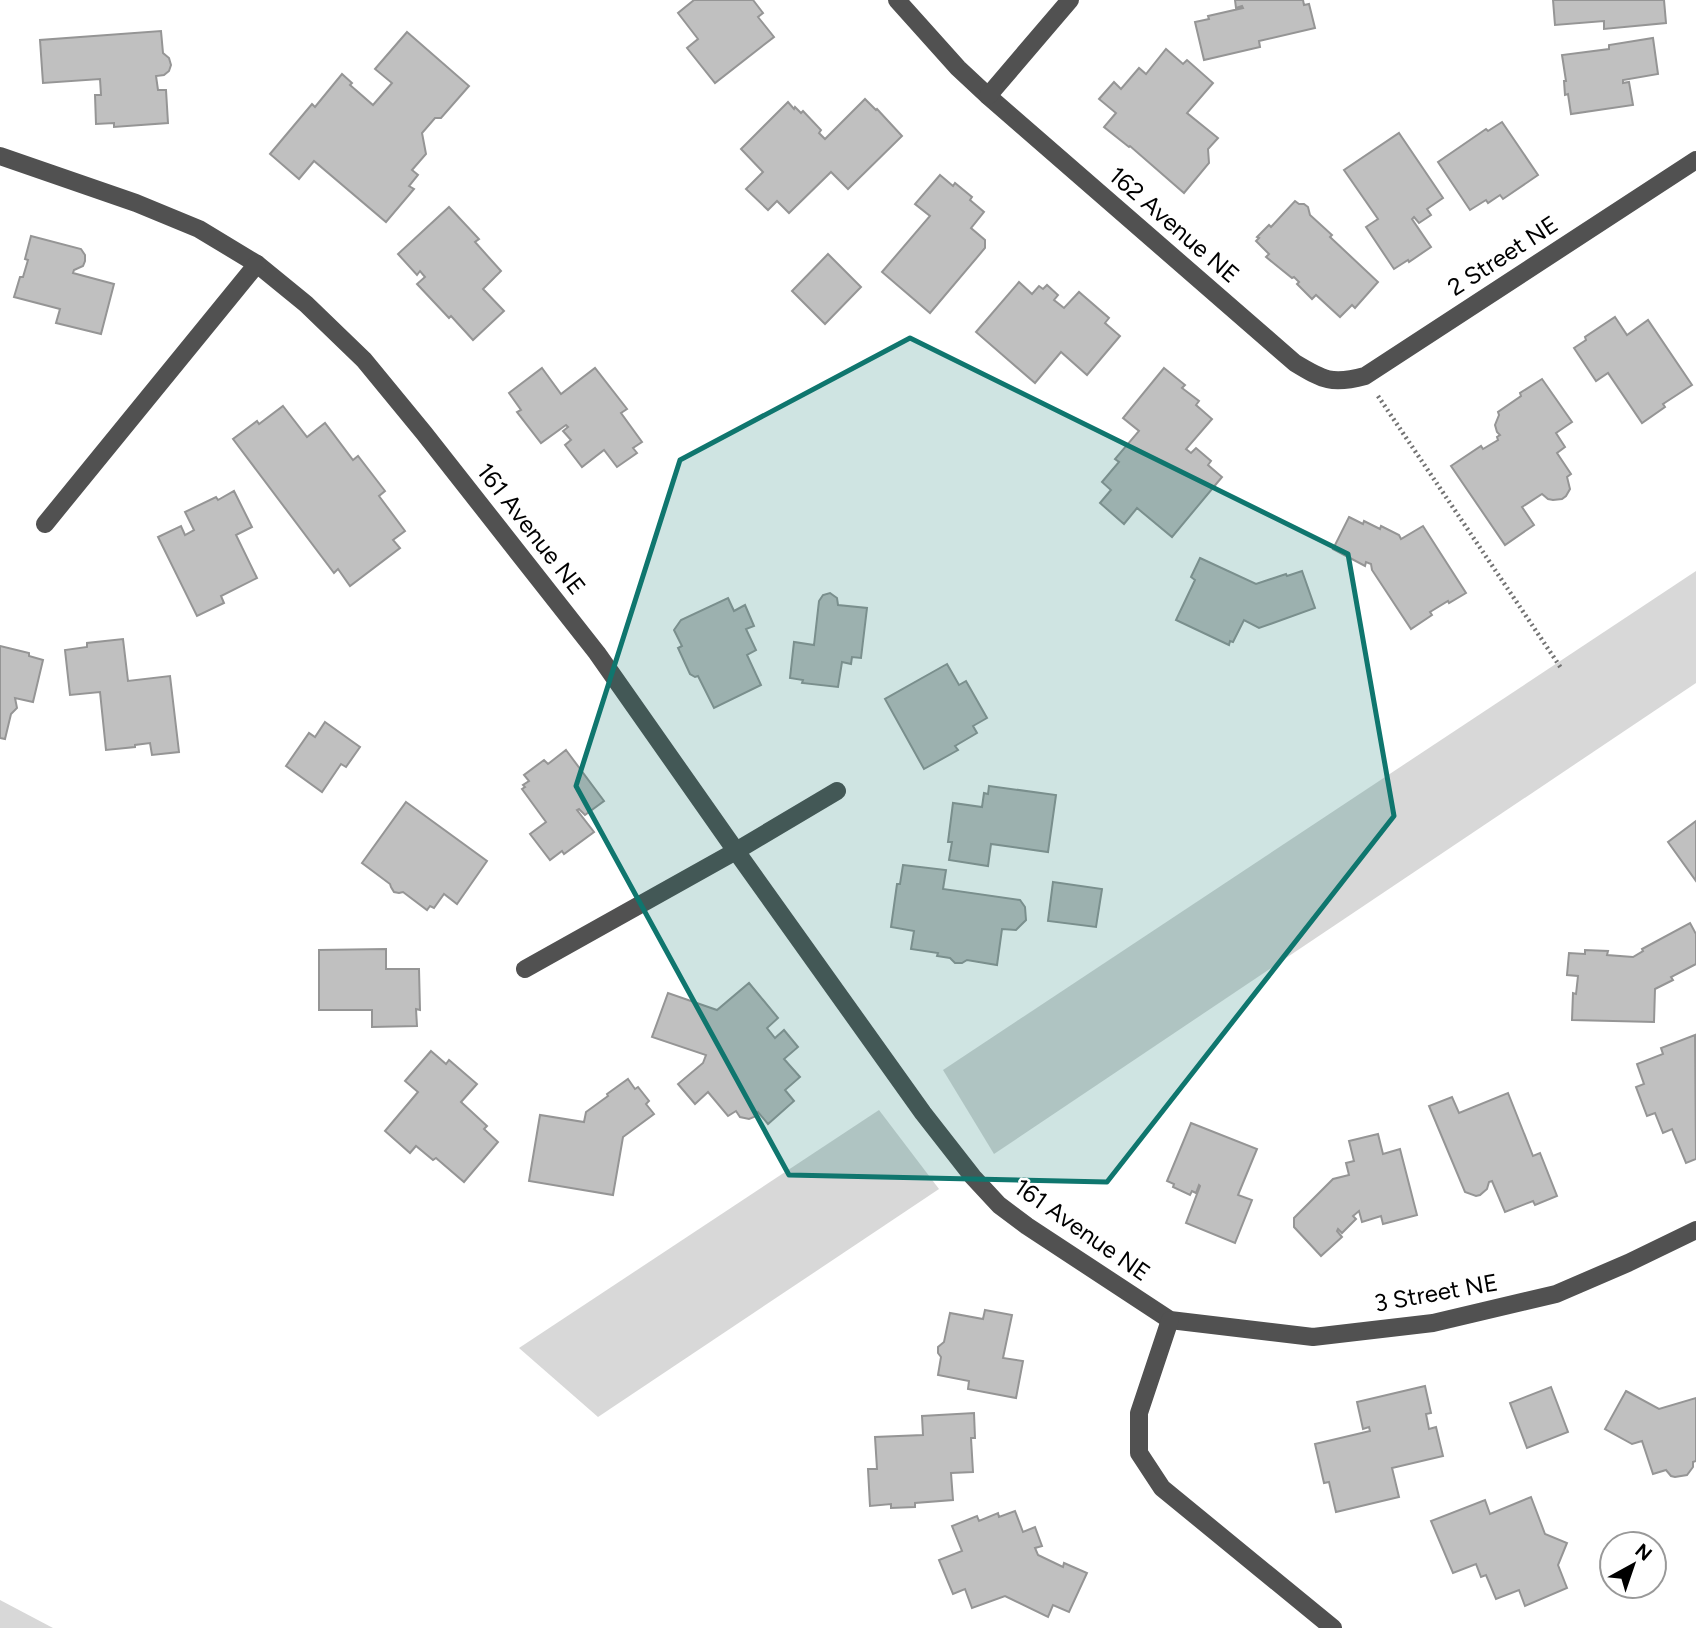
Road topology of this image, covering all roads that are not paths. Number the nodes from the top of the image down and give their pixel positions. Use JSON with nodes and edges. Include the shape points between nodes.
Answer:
{"nodes":[{"id":1,"x":897,"y":0,"type":"edge"},
{"id":2,"x":1070,"y":0,"type":"edge"},
{"id":3,"x":988,"y":96,"type":"junction"},
{"id":4,"x":0,"y":156,"type":"edge"},
{"id":5,"x":1696,"y":160,"type":"edge"},
{"id":6,"x":257,"y":264,"type":"junction"},
{"id":7,"x":1333,"y":382,"type":"joint"},
{"id":8,"x":45,"y":524,"type":"dead end"},
{"id":9,"x":837,"y":791,"type":"dead end"},
{"id":10,"x":736,"y":851,"type":"junction"},
{"id":11,"x":525,"y":969,"type":"dead end"},
{"id":12,"x":1696,"y":1230,"type":"edge"},
{"id":13,"x":1170,"y":1320,"type":"junction"},
{"id":14,"x":1332,"y":1628,"type":"edge"}],
"edges":[{"from":1,"to":3,"type":"street","name":"162 Avenue NE"},
{"from":2,"to":3,"type":"street"},
{"from":3,"to":7,"type":"street","name":"162 Avenue NE","via":[[1295,363]]},
{"from":4,"to":6,"type":"street","name":"161 Avenue NE","via":[[136,202],[199,229]]},
{"from":5,"to":7,"type":"street","name":"2 Street NE","via":[[1365,376]]},
{"from":6,"to":8,"type":"street"},
{"from":6,"to":10,"type":"street","name":"161 Avenue NE","via":[[364,360],[424,433],[597,653]]},
{"from":9,"to":10,"type":"street"},
{"from":10,"to":11,"type":"street"},
{"from":10,"to":13,"type":"street","name":"161 Avenue NE","via":[[923,1113],[999,1205]]},
{"from":12,"to":13,"type":"street","name":"3 Street NE","via":[[1556,1294],[1433,1324],[1314,1337]]},
{"from":13,"to":14,"type":"street","via":[[1139,1413],[1139,1453],[1162,1489]]}]}
